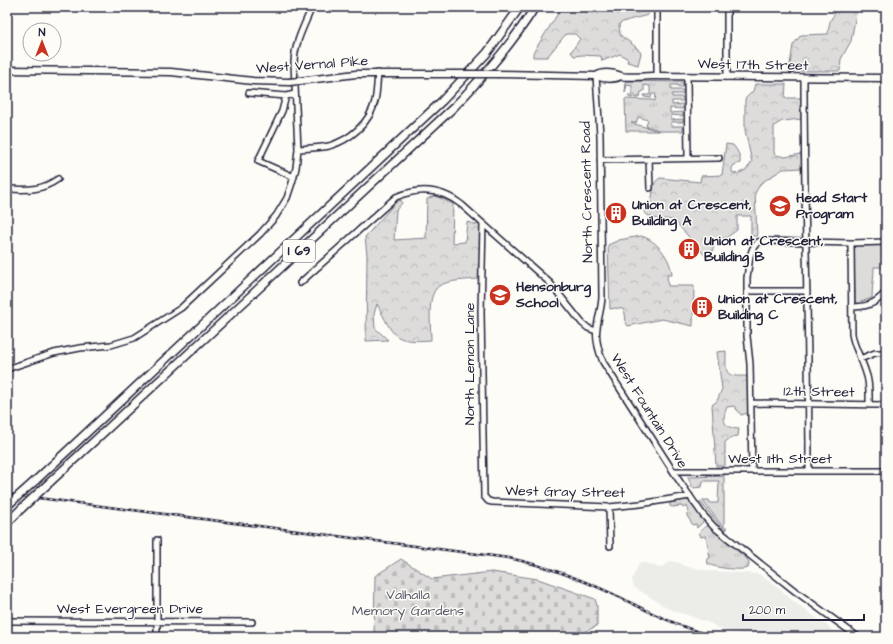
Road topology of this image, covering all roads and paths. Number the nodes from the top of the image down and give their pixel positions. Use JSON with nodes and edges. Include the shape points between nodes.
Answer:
{"nodes":[{"id":1,"x":312,"y":7,"type":"edge"},
{"id":2,"x":520,"y":7,"type":"edge"},
{"id":3,"x":535,"y":7,"type":"edge"},
{"id":4,"x":656,"y":7,"type":"edge"},
{"id":5,"x":727,"y":7,"type":"edge"},
{"id":6,"x":7,"y":70,"type":"edge"},
{"id":7,"x":378,"y":73,"type":"junction"},
{"id":8,"x":596,"y":76,"type":"junction"},
{"id":9,"x":657,"y":76,"type":"junction"},
{"id":10,"x":687,"y":77,"type":"junction"},
{"id":11,"x":727,"y":77,"type":"junction"},
{"id":12,"x":804,"y":78,"type":"junction"},
{"id":13,"x":886,"y":78,"type":"edge"},
{"id":14,"x":249,"y":93,"type":"dead end"},
{"id":15,"x":295,"y":94,"type":"junction"},
{"id":16,"x":286,"y":96,"type":"junction"},
{"id":17,"x":298,"y":149,"type":"junction"},
{"id":18,"x":688,"y":158,"type":"junction"},
{"id":19,"x":719,"y":158,"type":"dead end"},
{"id":20,"x":649,"y":159,"type":"junction"},
{"id":21,"x":600,"y":160,"type":"junction"},
{"id":22,"x":294,"y":177,"type":"junction"},
{"id":23,"x":58,"y":179,"type":"dead end"},
{"id":24,"x":650,"y":188,"type":"dead end"},
{"id":25,"x":7,"y":190,"type":"edge"},
{"id":26,"x":483,"y":224,"type":"junction"},
{"id":27,"x":807,"y":242,"type":"junction"},
{"id":28,"x":886,"y":242,"type":"edge"},
{"id":29,"x":851,"y":243,"type":"junction"},
{"id":30,"x":300,"y":283,"type":"dead end"},
{"id":31,"x":748,"y":291,"type":"junction"},
{"id":32,"x":808,"y":291,"type":"junction"},
{"id":33,"x":885,"y":293,"type":"dead end"},
{"id":34,"x":852,"y":307,"type":"junction"},
{"id":35,"x":596,"y":331,"type":"junction"},
{"id":36,"x":886,"y":353,"type":"edge"},
{"id":37,"x":860,"y":359,"type":"junction"},
{"id":38,"x":7,"y":368,"type":"edge"},
{"id":39,"x":751,"y":402,"type":"junction"},
{"id":40,"x":809,"y":404,"type":"junction"},
{"id":41,"x":869,"y":405,"type":"junction"},
{"id":42,"x":886,"y":405,"type":"edge"},
{"id":43,"x":674,"y":471,"type":"junction"},
{"id":44,"x":752,"y":471,"type":"junction"},
{"id":45,"x":809,"y":471,"type":"junction"},
{"id":46,"x":886,"y":471,"type":"edge"},
{"id":47,"x":690,"y":496,"type":"junction"},
{"id":48,"x":488,"y":502,"type":"joint"},
{"id":49,"x":7,"y":506,"type":"edge"},
{"id":50,"x":609,"y":507,"type":"junction"},
{"id":51,"x":7,"y":522,"type":"edge"},
{"id":52,"x":157,"y":540,"type":"dead end"},
{"id":53,"x":610,"y":546,"type":"dead end"},
{"id":54,"x":7,"y":621,"type":"edge"},
{"id":55,"x":157,"y":621,"type":"junction"},
{"id":56,"x":252,"y":622,"type":"dead end"},
{"id":57,"x":157,"y":637,"type":"edge"},
{"id":58,"x":858,"y":637,"type":"edge"}],
"edges":[{"from":1,"to":15,"type":"street","via":[[294,52]]},
{"from":2,"to":49,"type":"highway","number":"I 69","bridge":true,"via":[[487,53],[442,101]]},
{"from":3,"to":51,"type":"highway","number":"I 69","bridge":true,"via":[[494,64],[453,108]]},
{"from":4,"to":9,"type":"street"},
{"from":5,"to":11,"type":"street"},
{"from":6,"to":7,"type":"main road","name":"West Vernal Pike","bridge":true,"via":[[171,72],[247,81],[289,82]]},
{"from":7,"to":8,"type":"main road","name":"West Vernal Pike","bridge":true},
{"from":7,"to":17,"type":"street","via":[[372,110],[356,131],[331,145]]},
{"from":8,"to":9,"type":"main road","name":"West 17th Street"},
{"from":8,"to":21,"type":"street","name":"North Crescent Road"},
{"from":9,"to":10,"type":"main road","name":"West 17th Street"},
{"from":10,"to":11,"type":"main road","name":"West 17th Street"},
{"from":10,"to":18,"type":"street"},
{"from":11,"to":12,"type":"main road","name":"West 17th Street"},
{"from":12,"to":13,"type":"main road","name":"West 17th Street"},
{"from":12,"to":27,"type":"street"},
{"from":14,"to":16,"type":"street"},
{"from":15,"to":16,"type":"street"},
{"from":15,"to":17,"type":"street"},
{"from":16,"to":22,"type":"street","via":[[282,111],[258,161]]},
{"from":17,"to":22,"type":"street"},
{"from":18,"to":19,"type":"street"},
{"from":18,"to":20,"type":"street"},
{"from":20,"to":21,"type":"street"},
{"from":20,"to":24,"type":"street"},
{"from":21,"to":35,"type":"street","name":"North Crescent Road","via":[[602,296]]},
{"from":22,"to":38,"type":"street","via":[[287,198],[269,225],[181,308],[163,321],[126,341],[54,353]]},
{"from":23,"to":25,"type":"street","via":[[40,189]]},
{"from":26,"to":30,"type":"street","via":[[447,195],[425,190],[407,193],[391,201]]},
{"from":26,"to":35,"type":"street","via":[[550,283],[579,320]]},
{"from":26,"to":48,"type":"street","name":"North Lemon Lane","via":[[482,437],[484,496]]},
{"from":27,"to":29,"type":"street"},
{"from":27,"to":31,"type":"street","via":[[764,241],[756,244],[750,256]]},
{"from":27,"to":32,"type":"street"},
{"from":28,"to":29,"type":"street"},
{"from":29,"to":34,"type":"street"},
{"from":31,"to":32,"type":"street"},
{"from":31,"to":39,"type":"street","via":[[747,336]]},
{"from":32,"to":40,"type":"street"},
{"from":33,"to":34,"type":"street","via":[[879,300],[866,306]]},
{"from":34,"to":37,"type":"street","via":[[852,334]]},
{"from":35,"to":43,"type":"street","name":"West Fountain Drive","via":[[599,352],[607,369]]},
{"from":36,"to":37,"type":"street","via":[[875,353]]},
{"from":37,"to":41,"type":"street","via":[[868,384]]},
{"from":39,"to":40,"type":"street","name":"12th Street"},
{"from":39,"to":44,"type":"street"},
{"from":40,"to":41,"type":"street","name":"12th Street"},
{"from":40,"to":45,"type":"street"},
{"from":41,"to":42,"type":"street","name":"12th Street"},
{"from":43,"to":44,"type":"street","name":"West 11th Street"},
{"from":43,"to":47,"type":"street","name":"West Fountain Drive"},
{"from":44,"to":45,"type":"street","name":"West 11th Street"},
{"from":45,"to":46,"type":"street","name":"West 11th Street"},
{"from":47,"to":50,"type":"street","name":"West Gray Street"},
{"from":47,"to":58,"type":"street","name":"West Fountain Drive","via":[[714,527]]},
{"from":48,"to":50,"type":"street","name":"West Gray Street"},
{"from":50,"to":53,"type":"street"},
{"from":52,"to":55,"type":"street"},
{"from":54,"to":55,"type":"street","name":"West Evergreen Drive"},
{"from":55,"to":56,"type":"street","name":"West Evergreen Drive"},
{"from":55,"to":57,"type":"street"}]}
